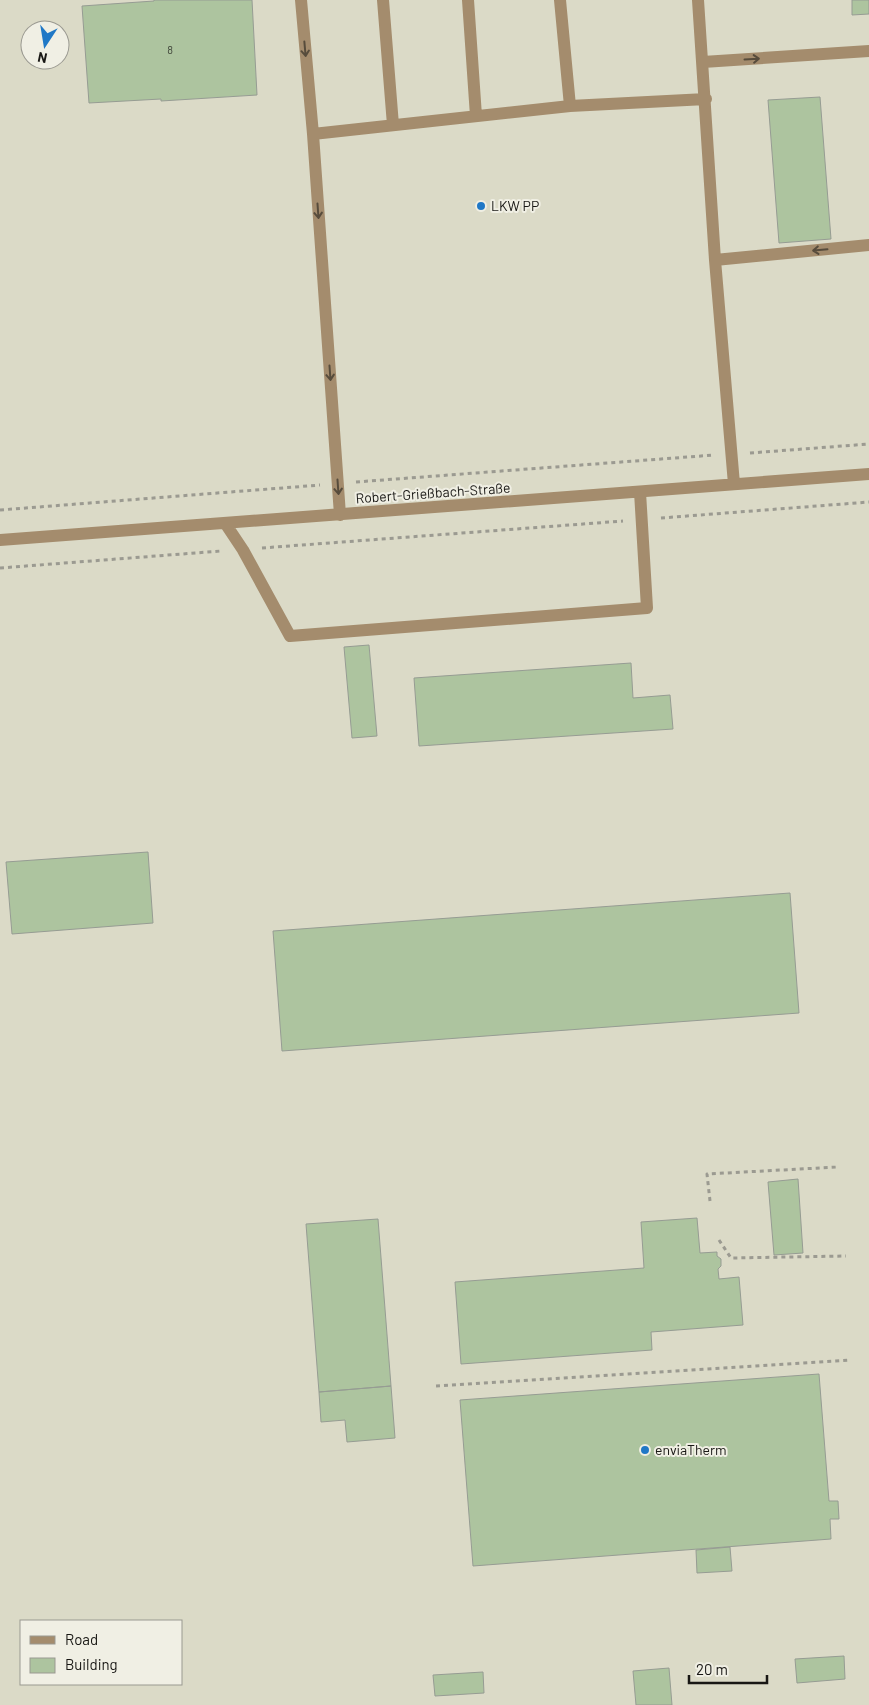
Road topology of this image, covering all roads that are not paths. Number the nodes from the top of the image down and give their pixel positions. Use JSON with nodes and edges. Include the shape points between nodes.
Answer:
{"nodes":[{"id":1,"x":301,"y":0,"type":"edge"},
{"id":2,"x":383,"y":0,"type":"edge"},
{"id":3,"x":468,"y":0,"type":"edge"},
{"id":4,"x":560,"y":0,"type":"edge"},
{"id":5,"x":698,"y":0,"type":"edge"},
{"id":6,"x":869,"y":52,"type":"edge"},
{"id":7,"x":703,"y":62,"type":"junction"},
{"id":8,"x":706,"y":100,"type":"junction"},
{"id":9,"x":570,"y":106,"type":"junction"},
{"id":10,"x":476,"y":116,"type":"junction"},
{"id":11,"x":394,"y":126,"type":"junction"},
{"id":12,"x":313,"y":134,"type":"junction"},
{"id":13,"x":869,"y":245,"type":"edge"},
{"id":14,"x":715,"y":260,"type":"junction"},
{"id":15,"x":869,"y":474,"type":"edge"},
{"id":16,"x":734,"y":484,"type":"junction"},
{"id":17,"x":640,"y":492,"type":"junction"},
{"id":18,"x":340,"y":515,"type":"junction"},
{"id":19,"x":225,"y":523,"type":"junction"},
{"id":20,"x":0,"y":540,"type":"edge"}],
"edges":[{"from":1,"to":12,"type":"street","one_way":true},
{"from":2,"to":11,"type":"street"},
{"from":3,"to":10,"type":"street"},
{"from":4,"to":9,"type":"street"},
{"from":5,"to":7,"type":"street"},
{"from":7,"to":6,"type":"street","one_way":true},
{"from":7,"to":8,"type":"street"},
{"from":8,"to":9,"type":"street"},
{"from":8,"to":14,"type":"street"},
{"from":9,"to":10,"type":"street"},
{"from":10,"to":11,"type":"street"},
{"from":11,"to":12,"type":"street"},
{"from":12,"to":18,"type":"street","one_way":true},
{"from":13,"to":14,"type":"street","one_way":true},
{"from":14,"to":16,"type":"street"},
{"from":15,"to":16,"type":"street","name":"Robert-Grießbach-Straße"},
{"from":16,"to":17,"type":"street","name":"Robert-Grießbach-Straße"},
{"from":17,"to":18,"type":"street","name":"Robert-Grießbach-Straße"},
{"from":17,"to":19,"type":"street","via":[[647,608],[290,636]]},
{"from":18,"to":19,"type":"street","name":"Robert-Grießbach-Straße"},
{"from":19,"to":20,"type":"street","name":"Robert-Grießbach-Straße"}]}
